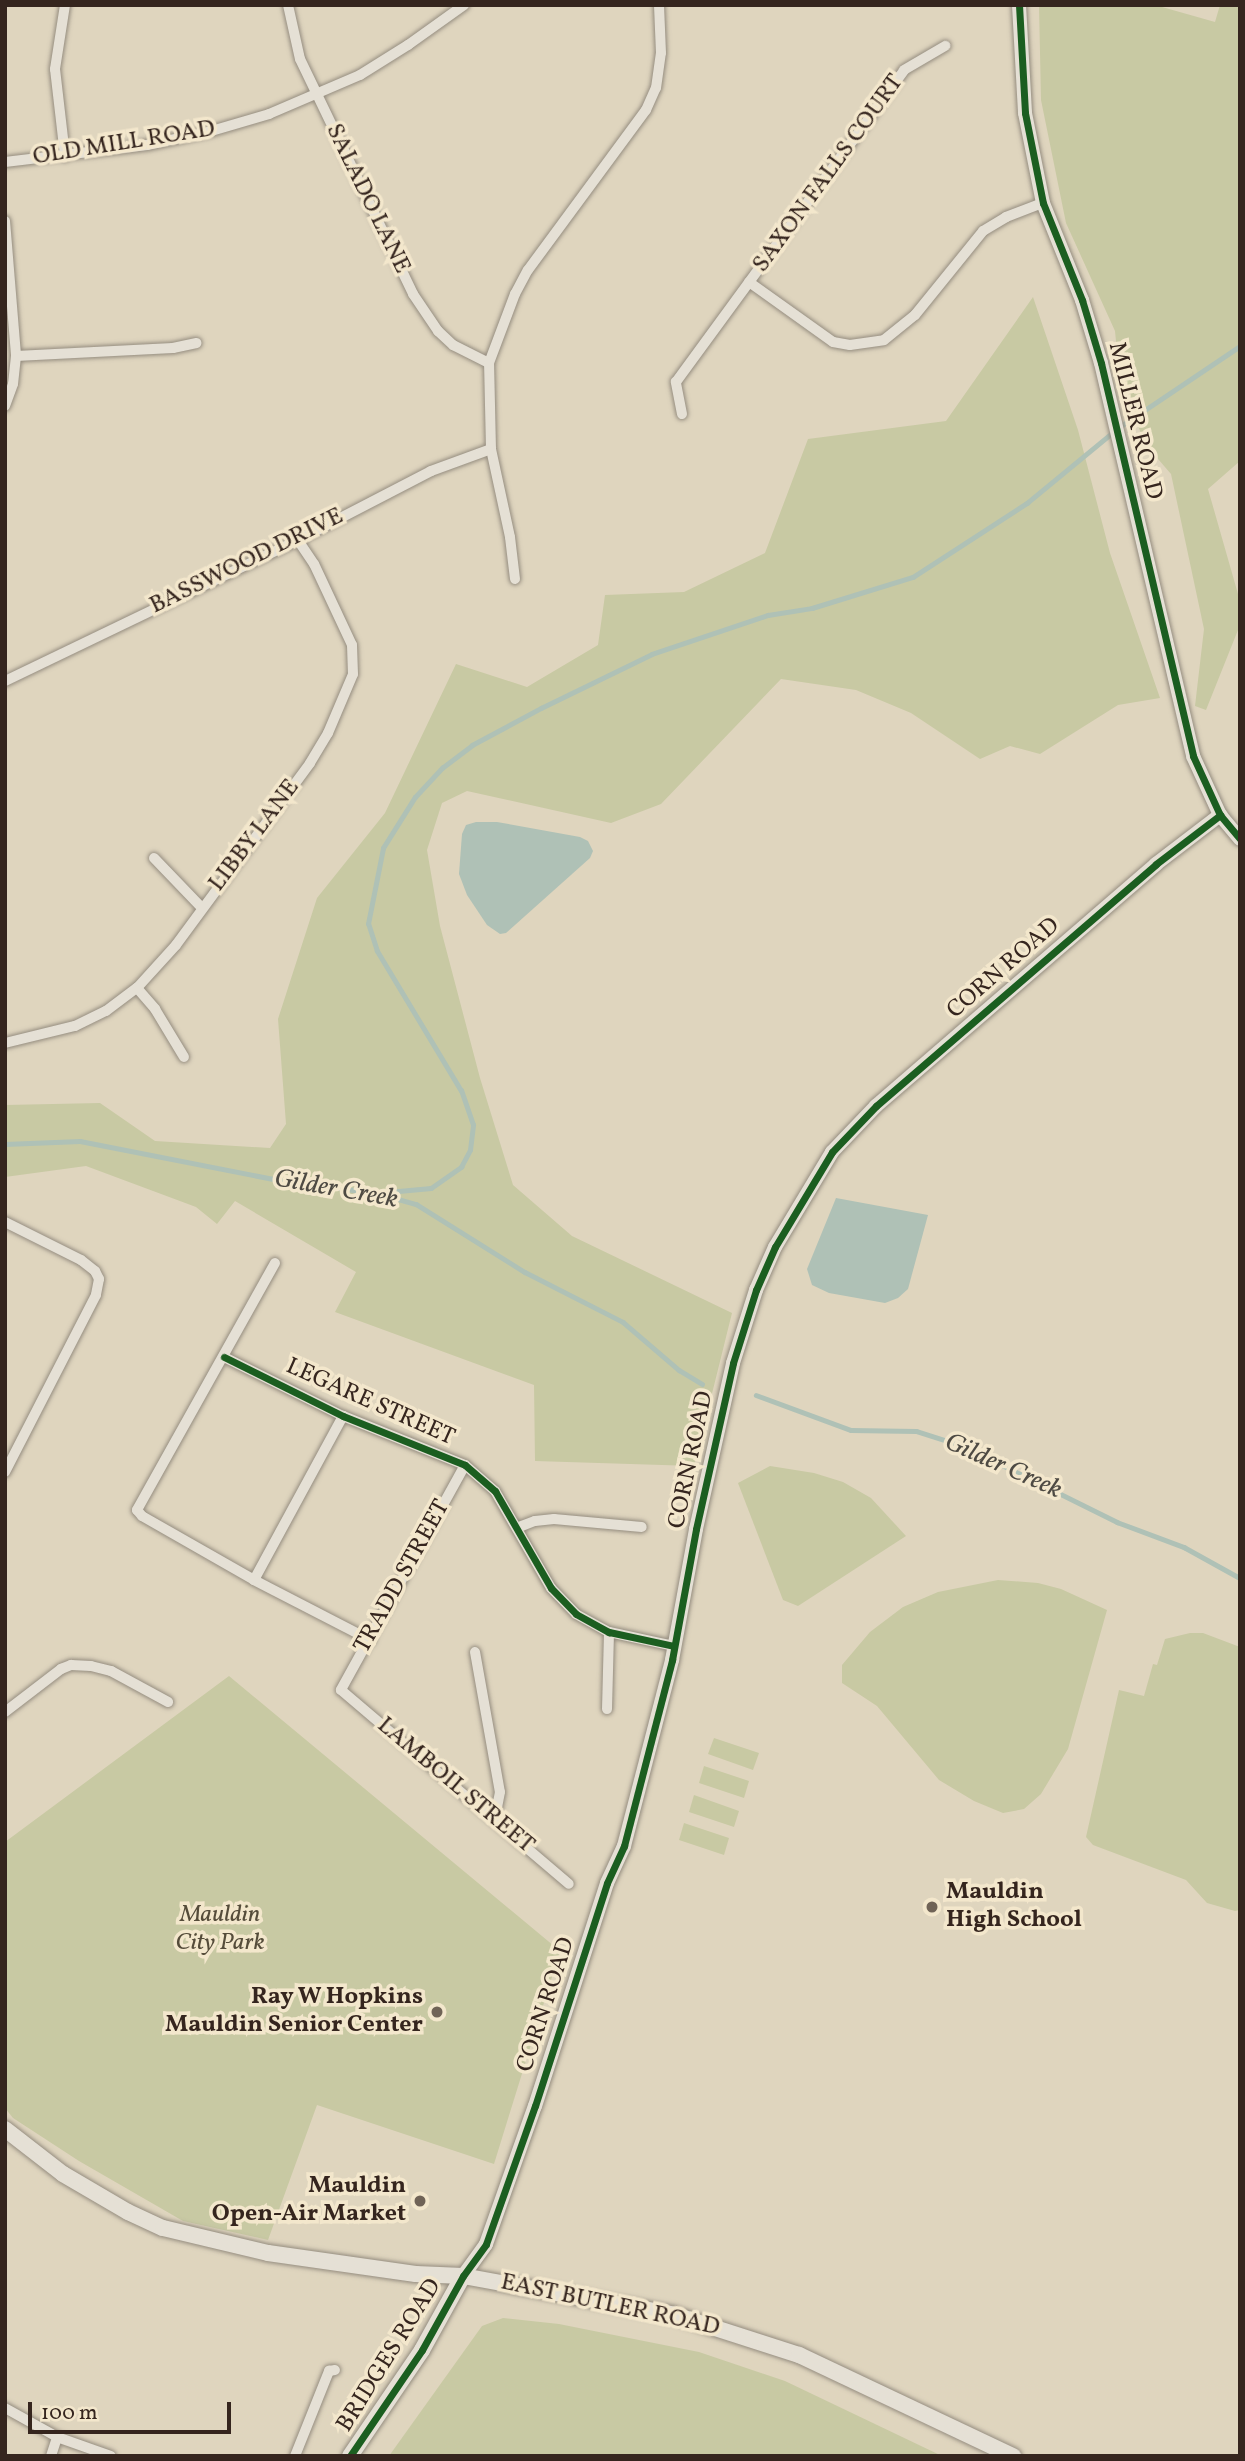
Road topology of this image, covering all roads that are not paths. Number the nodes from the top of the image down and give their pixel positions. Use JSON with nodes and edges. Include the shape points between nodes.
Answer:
{"nodes":[{"id":1,"x":65,"y":5,"type":"edge"},
{"id":2,"x":288,"y":5,"type":"edge"},
{"id":3,"x":464,"y":5,"type":"edge"},
{"id":4,"x":659,"y":5,"type":"edge"},
{"id":5,"x":1019,"y":5,"type":"edge"},
{"id":6,"x":945,"y":46,"type":"dead end"},
{"id":7,"x":317,"y":94,"type":"junction"},
{"id":8,"x":65,"y":156,"type":"junction"},
{"id":9,"x":5,"y":162,"type":"edge"},
{"id":10,"x":1043,"y":203,"type":"junction"},
{"id":11,"x":5,"y":221,"type":"edge"},
{"id":12,"x":749,"y":282,"type":"junction"},
{"id":13,"x":196,"y":343,"type":"dead end"},
{"id":14,"x":16,"y":356,"type":"junction"},
{"id":15,"x":489,"y":363,"type":"junction"},
{"id":16,"x":5,"y":406,"type":"edge"},
{"id":17,"x":682,"y":414,"type":"dead end"},
{"id":18,"x":491,"y":449,"type":"junction"},
{"id":19,"x":298,"y":540,"type":"junction"},
{"id":20,"x":514,"y":579,"type":"dead end"},
{"id":21,"x":5,"y":681,"type":"edge"},
{"id":22,"x":1220,"y":815,"type":"junction"},
{"id":23,"x":1240,"y":839,"type":"edge"},
{"id":24,"x":154,"y":858,"type":"dead end"},
{"id":25,"x":201,"y":907,"type":"junction"},
{"id":26,"x":136,"y":988,"type":"junction"},
{"id":27,"x":5,"y":1043,"type":"edge"},
{"id":28,"x":184,"y":1057,"type":"dead end"},
{"id":29,"x":5,"y":1222,"type":"edge"},
{"id":30,"x":275,"y":1263,"type":"dead end"},
{"id":31,"x":224,"y":1357,"type":"junction"},
{"id":32,"x":343,"y":1416,"type":"junction"},
{"id":33,"x":465,"y":1465,"type":"junction"},
{"id":34,"x":5,"y":1472,"type":"edge"},
{"id":35,"x":519,"y":1527,"type":"junction"},
{"id":36,"x":642,"y":1527,"type":"dead end"},
{"id":37,"x":254,"y":1580,"type":"junction"},
{"id":38,"x":609,"y":1632,"type":"junction"},
{"id":39,"x":370,"y":1640,"type":"junction"},
{"id":40,"x":674,"y":1646,"type":"junction"},
{"id":41,"x":475,"y":1653,"type":"dead end"},
{"id":42,"x":341,"y":1690,"type":"joint"},
{"id":43,"x":168,"y":1702,"type":"dead end"},
{"id":44,"x":607,"y":1709,"type":"dead end"},
{"id":45,"x":5,"y":1712,"type":"edge"},
{"id":46,"x":495,"y":1818,"type":"junction"},
{"id":47,"x":569,"y":1884,"type":"dead end"},
{"id":48,"x":5,"y":2129,"type":"edge"},
{"id":49,"x":463,"y":2276,"type":"junction"},
{"id":50,"x":335,"y":2370,"type":"dead end"},
{"id":51,"x":5,"y":2408,"type":"edge"},
{"id":52,"x":57,"y":2437,"type":"junction"},
{"id":53,"x":51,"y":2456,"type":"edge"},
{"id":54,"x":111,"y":2456,"type":"edge"},
{"id":55,"x":295,"y":2456,"type":"edge"},
{"id":56,"x":350,"y":2456,"type":"edge"},
{"id":57,"x":1013,"y":2456,"type":"edge"}],
"edges":[{"from":1,"to":8,"type":"street","via":[[55,85]]},
{"from":2,"to":7,"type":"street","name":"SALADO LANE","via":[[295,46]]},
{"from":3,"to":7,"type":"street","name":"OLD MILL ROAD","via":[[408,46]]},
{"from":4,"to":15,"type":"street","via":[[661,53],[656,88],[646,110],[528,270]]},
{"from":5,"to":10,"type":"street","name":"MILLER ROAD","via":[[1025,113]]},
{"from":6,"to":12,"type":"street","name":"SAXON FALLS COURT","via":[[904,70]]},
{"from":7,"to":8,"type":"street","name":"OLD MILL ROAD","via":[[208,132]]},
{"from":7,"to":15,"type":"street","name":"SALADO LANE","via":[[429,321],[453,345]]},
{"from":8,"to":9,"type":"street","name":"OLD MILL ROAD"},
{"from":10,"to":12,"type":"street","via":[[983,231],[915,315],[884,340],[849,345],[832,342]]},
{"from":10,"to":22,"type":"street","name":"MILLER ROAD","via":[[1082,300],[1118,431],[1193,757]]},
{"from":11,"to":14,"type":"street"},
{"from":12,"to":17,"type":"street","name":"SAXON FALLS COURT","via":[[676,382]]},
{"from":13,"to":14,"type":"street"},
{"from":14,"to":16,"type":"street"},
{"from":15,"to":18,"type":"street"},
{"from":18,"to":19,"type":"street","name":"BASSWOOD DRIVE","via":[[432,471]]},
{"from":18,"to":20,"type":"street"},
{"from":19,"to":21,"type":"street","name":"BASSWOOD DRIVE"},
{"from":19,"to":25,"type":"street","name":"LIBBY LANE","via":[[348,632],[352,674],[310,763]]},
{"from":22,"to":23,"type":"street","name":"MILLER ROAD"},
{"from":22,"to":40,"type":"street","name":"CORN ROAD","via":[[1156,863],[930,1058],[832,1152],[775,1247],[740,1337]]},
{"from":24,"to":25,"type":"street"},
{"from":25,"to":26,"type":"street","name":"LIBBY LANE","via":[[176,945]]},
{"from":26,"to":27,"type":"street","name":"LIBBY LANE","via":[[106,1011],[75,1026]]},
{"from":26,"to":28,"type":"street","via":[[155,1009]]},
{"from":29,"to":34,"type":"street","via":[[81,1260],[99,1279],[96,1294]]},
{"from":30,"to":31,"type":"street"},
{"from":31,"to":32,"type":"street","name":"LEGARE STREET"},
{"from":31,"to":37,"type":"street","via":[[137,1510]]},
{"from":32,"to":33,"type":"street","name":"LEGARE STREET"},
{"from":32,"to":37,"type":"street"},
{"from":33,"to":35,"type":"street","name":"LEGARE STREET","via":[[495,1490]]},
{"from":33,"to":39,"type":"street","name":"TRADD STREET"},
{"from":35,"to":36,"type":"street","via":[[554,1519]]},
{"from":35,"to":38,"type":"street","name":"LEGARE STREET","via":[[551,1588],[576,1614]]},
{"from":37,"to":39,"type":"street"},
{"from":38,"to":40,"type":"street","name":"LEGARE STREET"},
{"from":38,"to":44,"type":"street"},
{"from":39,"to":42,"type":"street","name":"TRADD STREET"},
{"from":40,"to":49,"type":"street","name":"CORN ROAD","via":[[624,1846],[607,1883],[486,2244]]},
{"from":41,"to":46,"type":"street","via":[[500,1792]]},
{"from":42,"to":46,"type":"street","name":"LAMBOIL STREET"},
{"from":43,"to":45,"type":"street","via":[[111,1671],[71,1665]]},
{"from":46,"to":47,"type":"street","name":"LAMBOIL STREET"},
{"from":48,"to":49,"type":"main road","name":"EAST BUTLER ROAD","via":[[63,2174],[163,2228],[268,2253],[416,2274]]},
{"from":49,"to":56,"type":"main road","name":"BRIDGES ROAD","via":[[422,2350]]},
{"from":49,"to":57,"type":"main road","name":"EAST BUTLER ROAD","via":[[675,2315],[732,2331],[846,2376]]},
{"from":50,"to":55,"type":"street","via":[[329,2371]]},
{"from":51,"to":52,"type":"street"},
{"from":52,"to":53,"type":"street"},
{"from":52,"to":54,"type":"street"}]}
